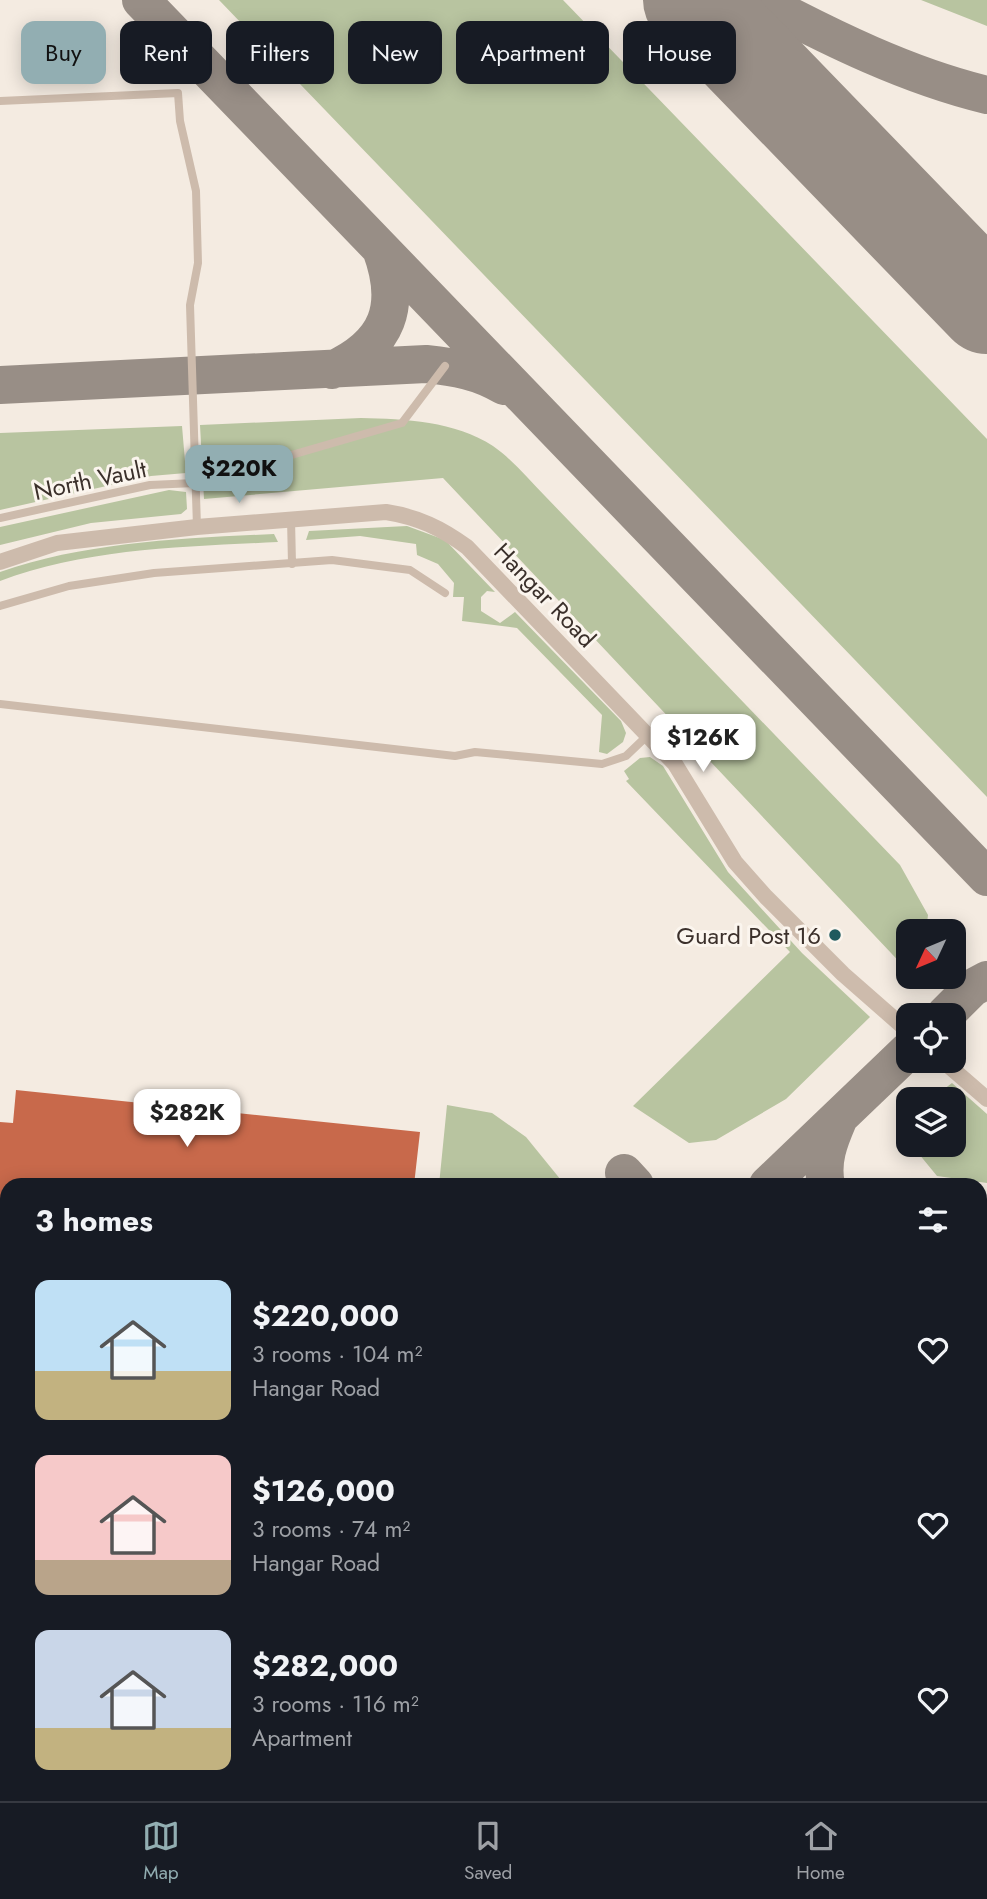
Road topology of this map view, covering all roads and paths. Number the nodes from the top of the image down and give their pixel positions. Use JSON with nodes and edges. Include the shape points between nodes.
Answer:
{"nodes":[{"id":1,"x":0,"y":101,"type":"edge"},
{"id":2,"x":445,"y":366,"type":"dead end"},
{"id":3,"x":195,"y":483,"type":"junction"},
{"id":4,"x":0,"y":519,"type":"edge"},
{"id":5,"x":291,"y":519,"type":"junction"},
{"id":6,"x":197,"y":527,"type":"junction"},
{"id":7,"x":0,"y":562,"type":"edge"},
{"id":8,"x":292,"y":564,"type":"junction"},
{"id":9,"x":445,"y":593,"type":"dead end"},
{"id":10,"x":0,"y":606,"type":"edge"},
{"id":11,"x":0,"y":704,"type":"edge"},
{"id":12,"x":648,"y":735,"type":"junction"},
{"id":13,"x":896,"y":1020,"type":"edge"},
{"id":14,"x":957,"y":1073,"type":"edge"},
{"id":15,"x":987,"y":1099,"type":"edge"}],
"edges":[{"from":1,"to":3,"type":"lane","via":[[178,93],[197,191],[198,263],[190,305]]},
{"from":2,"to":3,"type":"lane","name":"North Vault","via":[[402,423]]},
{"from":3,"to":4,"type":"lane","name":"North Vault","via":[[150,485]]},
{"from":3,"to":6,"type":"lane"},
{"from":5,"to":6,"type":"street","name":"Hangar Road"},
{"from":5,"to":8,"type":"lane"},
{"from":5,"to":12,"type":"street","name":"Hangar Road","via":[[387,512],[416,517],[446,532],[467,547]]},
{"from":6,"to":7,"type":"street","name":"Hangar Road","via":[[57,543]]},
{"from":8,"to":9,"type":"lane","via":[[332,560],[410,570]]},
{"from":8,"to":10,"type":"lane","via":[[154,573],[69,586]]},
{"from":11,"to":12,"type":"lane","via":[[455,756],[475,752],[602,764],[626,756]]},
{"from":12,"to":13,"type":"street","name":"Hangar Road","via":[[675,764],[735,862],[843,974]]},
{"from":14,"to":15,"type":"street"}]}
